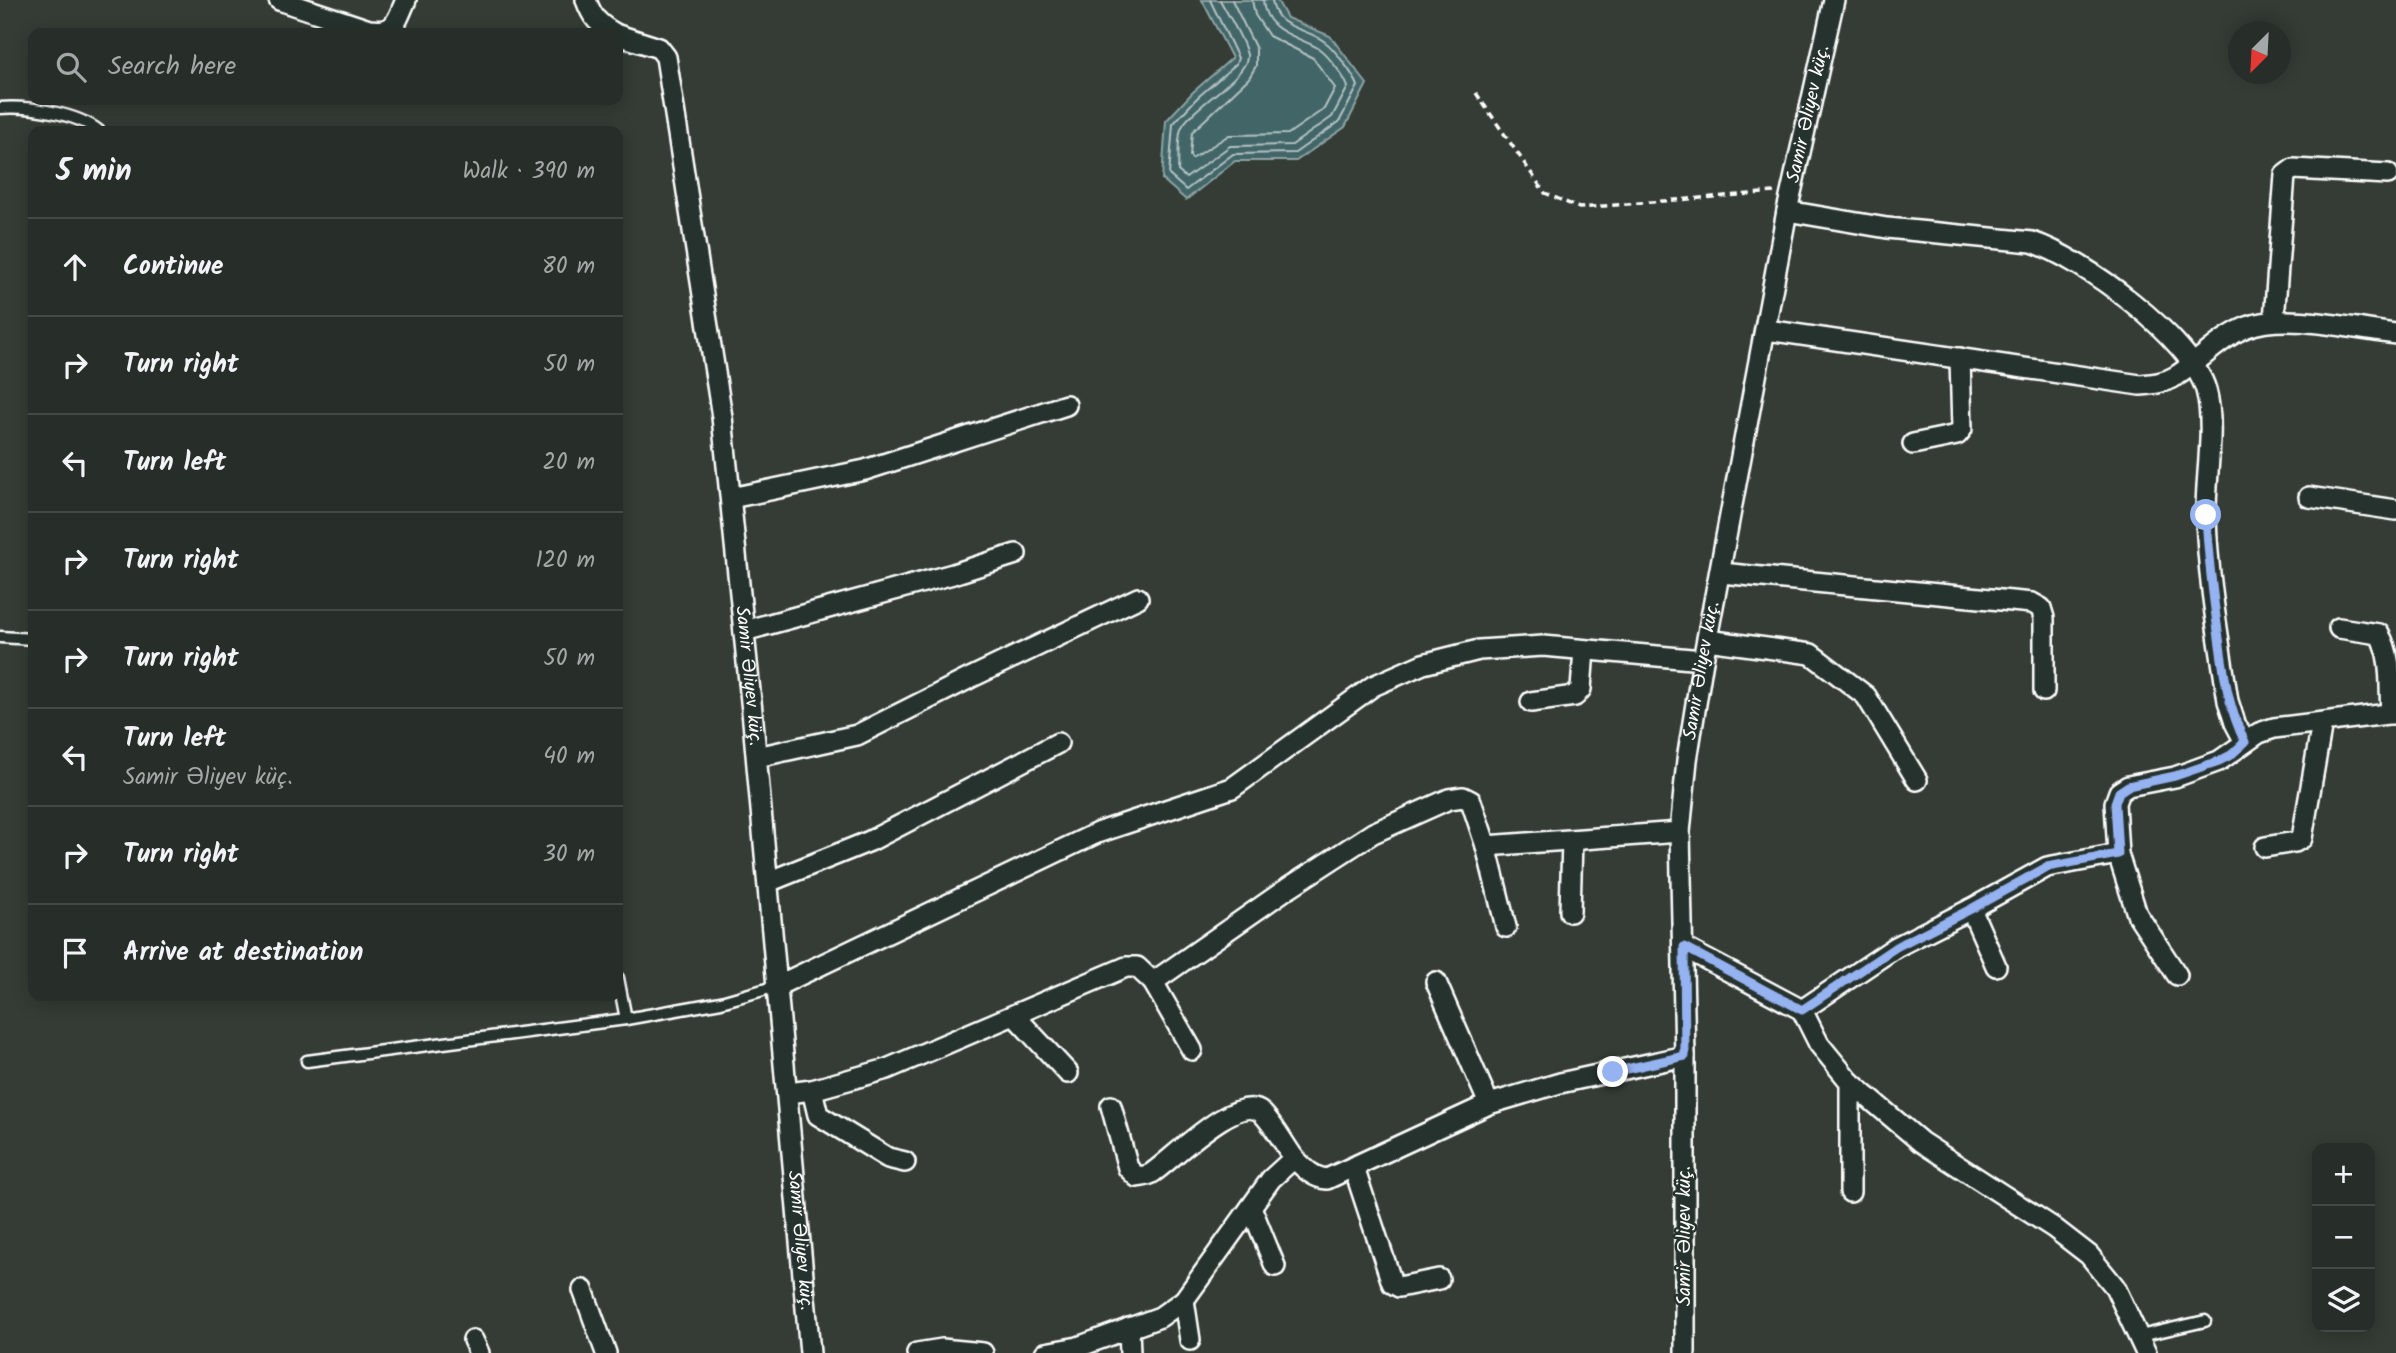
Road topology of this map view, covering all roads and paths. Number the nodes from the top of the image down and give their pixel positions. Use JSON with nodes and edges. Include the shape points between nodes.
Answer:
{"nodes":[{"id":1,"x":279,"y":0,"type":"edge"},
{"id":2,"x":406,"y":0,"type":"edge"},
{"id":3,"x":586,"y":0,"type":"edge"},
{"id":4,"x":1834,"y":0,"type":"edge"},
{"id":5,"x":307,"y":4,"type":"edge"},
{"id":6,"x":364,"y":28,"type":"edge"},
{"id":7,"x":391,"y":28,"type":"edge"},
{"id":8,"x":604,"y":28,"type":"edge"},
{"id":9,"x":623,"y":36,"type":"edge"},
{"id":10,"x":1476,"y":93,"type":"dead end"},
{"id":11,"x":0,"y":108,"type":"edge"},
{"id":12,"x":93,"y":126,"type":"edge"},
{"id":13,"x":2388,"y":174,"type":"dead end"},
{"id":14,"x":1789,"y":202,"type":"junction"},
{"id":15,"x":2274,"y":320,"type":"junction"},
{"id":16,"x":1767,"y":330,"type":"junction"},
{"id":17,"x":2396,"y":334,"type":"edge"},
{"id":18,"x":1960,"y":358,"type":"junction"},
{"id":19,"x":2192,"y":363,"type":"junction"},
{"id":20,"x":1066,"y":405,"type":"dead end"},
{"id":21,"x":1913,"y":444,"type":"dead end"},
{"id":22,"x":2309,"y":497,"type":"dead end"},
{"id":23,"x":731,"y":498,"type":"junction"},
{"id":24,"x":2396,"y":510,"type":"edge"},
{"id":25,"x":1016,"y":554,"type":"dead end"},
{"id":26,"x":1721,"y":573,"type":"junction"},
{"id":27,"x":1138,"y":598,"type":"dead end"},
{"id":28,"x":2339,"y":628,"type":"dead end"},
{"id":29,"x":744,"y":631,"type":"junction"},
{"id":30,"x":0,"y":637,"type":"edge"},
{"id":31,"x":28,"y":639,"type":"edge"},
{"id":32,"x":1707,"y":640,"type":"junction"},
{"id":33,"x":1584,"y":650,"type":"junction"},
{"id":34,"x":1703,"y":660,"type":"junction"},
{"id":35,"x":2043,"y":691,"type":"dead end"},
{"id":36,"x":1531,"y":702,"type":"dead end"},
{"id":37,"x":2393,"y":713,"type":"edge"},
{"id":38,"x":2322,"y":723,"type":"junction"},
{"id":39,"x":2245,"y":742,"type":"junction"},
{"id":40,"x":1058,"y":743,"type":"dead end"},
{"id":41,"x":757,"y":757,"type":"junction"},
{"id":42,"x":1917,"y":780,"type":"dead end"},
{"id":43,"x":1680,"y":832,"type":"junction"},
{"id":44,"x":1572,"y":840,"type":"junction"},
{"id":45,"x":1486,"y":846,"type":"junction"},
{"id":46,"x":2265,"y":847,"type":"dead end"},
{"id":47,"x":2118,"y":854,"type":"junction"},
{"id":48,"x":768,"y":882,"type":"junction"},
{"id":49,"x":1971,"y":909,"type":"junction"},
{"id":50,"x":1570,"y":912,"type":"dead end"},
{"id":51,"x":1506,"y":927,"type":"dead end"},
{"id":52,"x":1684,"y":947,"type":"junction"},
{"id":53,"x":1996,"y":966,"type":"dead end"},
{"id":54,"x":2177,"y":975,"type":"dead end"},
{"id":55,"x":1153,"y":982,"type":"junction"},
{"id":56,"x":1436,"y":982,"type":"dead end"},
{"id":57,"x":777,"y":986,"type":"junction"},
{"id":58,"x":622,"y":1001,"type":"edge"},
{"id":59,"x":1802,"y":1010,"type":"junction"},
{"id":60,"x":1015,"y":1016,"type":"junction"},
{"id":61,"x":626,"y":1019,"type":"junction"},
{"id":62,"x":1192,"y":1050,"type":"dead end"},
{"id":63,"x":1685,"y":1056,"type":"junction"},
{"id":64,"x":307,"y":1061,"type":"dead end"},
{"id":65,"x":1068,"y":1073,"type":"dead end"},
{"id":66,"x":1850,"y":1082,"type":"junction"},
{"id":67,"x":812,"y":1090,"type":"junction"},
{"id":68,"x":788,"y":1093,"type":"junction"},
{"id":69,"x":1489,"y":1104,"type":"junction"},
{"id":70,"x":1111,"y":1106,"type":"dead end"},
{"id":71,"x":1294,"y":1158,"type":"junction"},
{"id":72,"x":905,"y":1162,"type":"dead end"},
{"id":73,"x":1354,"y":1168,"type":"junction"},
{"id":74,"x":1850,"y":1192,"type":"dead end"},
{"id":75,"x":1251,"y":1207,"type":"junction"},
{"id":76,"x":1275,"y":1266,"type":"dead end"},
{"id":77,"x":1438,"y":1279,"type":"dead end"},
{"id":78,"x":583,"y":1290,"type":"dead end"},
{"id":79,"x":1184,"y":1300,"type":"junction"},
{"id":80,"x":2205,"y":1321,"type":"dead end"},
{"id":81,"x":1129,"y":1328,"type":"junction"},
{"id":82,"x":1189,"y":1340,"type":"dead end"},
{"id":83,"x":2143,"y":1345,"type":"edge"},
{"id":84,"x":606,"y":1353,"type":"edge"},
{"id":85,"x":810,"y":1353,"type":"edge"},
{"id":86,"x":917,"y":1353,"type":"edge"},
{"id":87,"x":984,"y":1353,"type":"edge"},
{"id":88,"x":1045,"y":1353,"type":"edge"},
{"id":89,"x":1130,"y":1353,"type":"edge"},
{"id":90,"x":1685,"y":1353,"type":"edge"}],
"edges":[{"from":1,"to":5,"type":"street"},
{"from":2,"to":7,"type":"street"},
{"from":3,"to":8,"type":"street","name":"Samir Əliyev küç.","via":[[592,17]]},
{"from":4,"to":14,"type":"street","name":"Samir Əliyev küç."},
{"from":5,"to":6,"type":"street"},
{"from":9,"to":23,"type":"street","name":"Samir Əliyev küç.","via":[[651,44],[666,57]]},
{"from":10,"to":14,"type":"path","via":[[1545,193],[1579,208],[1752,193]]},
{"from":11,"to":12,"type":"lane","via":[[52,112]]},
{"from":13,"to":15,"type":"street","via":[[2293,169],[2285,175]]},
{"from":14,"to":16,"type":"street","name":"Samir Əliyev küç."},
{"from":14,"to":19,"type":"street","via":[[1887,228],[2049,247],[2131,300]]},
{"from":15,"to":17,"type":"street"},
{"from":15,"to":19,"type":"street","via":[[2246,327]]},
{"from":16,"to":18,"type":"street"},
{"from":16,"to":26,"type":"street","name":"Samir Əliyev küç."},
{"from":18,"to":19,"type":"street","via":[[2140,385],[2174,377]]},
{"from":18,"to":21,"type":"street","via":[[1962,429],[1957,435]]},
{"from":19,"to":39,"type":"street","via":[[2206,390],[2209,426],[2209,568],[2228,701]]},
{"from":20,"to":23,"type":"street","via":[[865,470]]},
{"from":22,"to":24,"type":"street"},
{"from":23,"to":29,"type":"street","name":"Samir Əliyev küç."},
{"from":25,"to":29,"type":"street"},
{"from":26,"to":32,"type":"street","name":"Samir Əliyev küç."},
{"from":26,"to":35,"type":"street","via":[[2032,603],[2041,608],[2044,618]]},
{"from":27,"to":41,"type":"street","via":[[857,735]]},
{"from":28,"to":37,"type":"street","via":[[2379,634],[2388,656]]},
{"from":29,"to":41,"type":"street","name":"Samir Əliyev küç."},
{"from":30,"to":31,"type":"lane"},
{"from":32,"to":34,"type":"street","name":"Samir Əliyev küç."},
{"from":32,"to":42,"type":"street","via":[[1811,654],[1866,695]]},
{"from":33,"to":34,"type":"street"},
{"from":33,"to":36,"type":"street","via":[[1581,689],[1575,695]]},
{"from":33,"to":57,"type":"street","via":[[1544,646],[1479,650],[1423,664],[1373,686],[1232,788],[1097,833]]},
{"from":34,"to":43,"type":"street","name":"Samir Əliyev küç."},
{"from":37,"to":38,"type":"street"},
{"from":38,"to":39,"type":"street","via":[[2274,728]]},
{"from":38,"to":46,"type":"street","via":[[2302,838]]},
{"from":39,"to":47,"type":"street","via":[[2219,761],[2119,792],[2115,803]]},
{"from":40,"to":48,"type":"street","via":[[870,841]]},
{"from":41,"to":48,"type":"street","name":"Samir Əliyev küç."},
{"from":43,"to":44,"type":"street"},
{"from":43,"to":52,"type":"street","name":"Samir Əliyev küç."},
{"from":44,"to":45,"type":"street"},
{"from":44,"to":50,"type":"street"},
{"from":45,"to":51,"type":"street"},
{"from":45,"to":55,"type":"street","via":[[1471,801],[1449,799],[1373,832]]},
{"from":47,"to":49,"type":"street","via":[[2047,867]]},
{"from":47,"to":54,"type":"street","via":[[2137,914]]},
{"from":48,"to":57,"type":"street","name":"Samir Əliyev küç."},
{"from":49,"to":53,"type":"street"},
{"from":49,"to":59,"type":"street","via":[[1896,947]]},
{"from":52,"to":59,"type":"street"},
{"from":52,"to":63,"type":"street","name":"Samir Əliyev küç."},
{"from":55,"to":60,"type":"street","via":[[1137,967],[1126,967]]},
{"from":55,"to":62,"type":"street"},
{"from":56,"to":69,"type":"street"},
{"from":57,"to":61,"type":"lane","via":[[721,1002]]},
{"from":57,"to":68,"type":"street","name":"Samir Əliyev küç."},
{"from":58,"to":61,"type":"lane"},
{"from":59,"to":66,"type":"street","via":[[1819,1044]]},
{"from":60,"to":65,"type":"street"},
{"from":60,"to":67,"type":"street","via":[[887,1069]]},
{"from":61,"to":64,"type":"lane"},
{"from":63,"to":69,"type":"street","via":[[1560,1083]]},
{"from":63,"to":90,"type":"street","name":"Samir Əliyev küç."},
{"from":66,"to":74,"type":"street"},
{"from":66,"to":83,"type":"street","via":[[1921,1142],[2089,1255],[2115,1287]]},
{"from":67,"to":68,"type":"street"},
{"from":67,"to":72,"type":"street","via":[[818,1115],[888,1158]]},
{"from":68,"to":85,"type":"street","name":"Samir Əliyev küç."},
{"from":69,"to":73,"type":"street"},
{"from":70,"to":71,"type":"street","via":[[1128,1168],[1137,1177],[1150,1176],[1208,1128],[1251,1108],[1261,1111]]},
{"from":71,"to":73,"type":"street","via":[[1320,1179]]},
{"from":71,"to":75,"type":"street"},
{"from":73,"to":77,"type":"street","via":[[1392,1283],[1399,1287]]},
{"from":75,"to":76,"type":"street"},
{"from":75,"to":79,"type":"street"},
{"from":78,"to":84,"type":"street"},
{"from":79,"to":81,"type":"street","via":[[1160,1317]]},
{"from":79,"to":82,"type":"street"},
{"from":80,"to":83,"type":"lane"},
{"from":81,"to":88,"type":"street","via":[[1078,1347]]},
{"from":81,"to":89,"type":"street"},
{"from":86,"to":87,"type":"street","via":[[942,1349]]}]}
